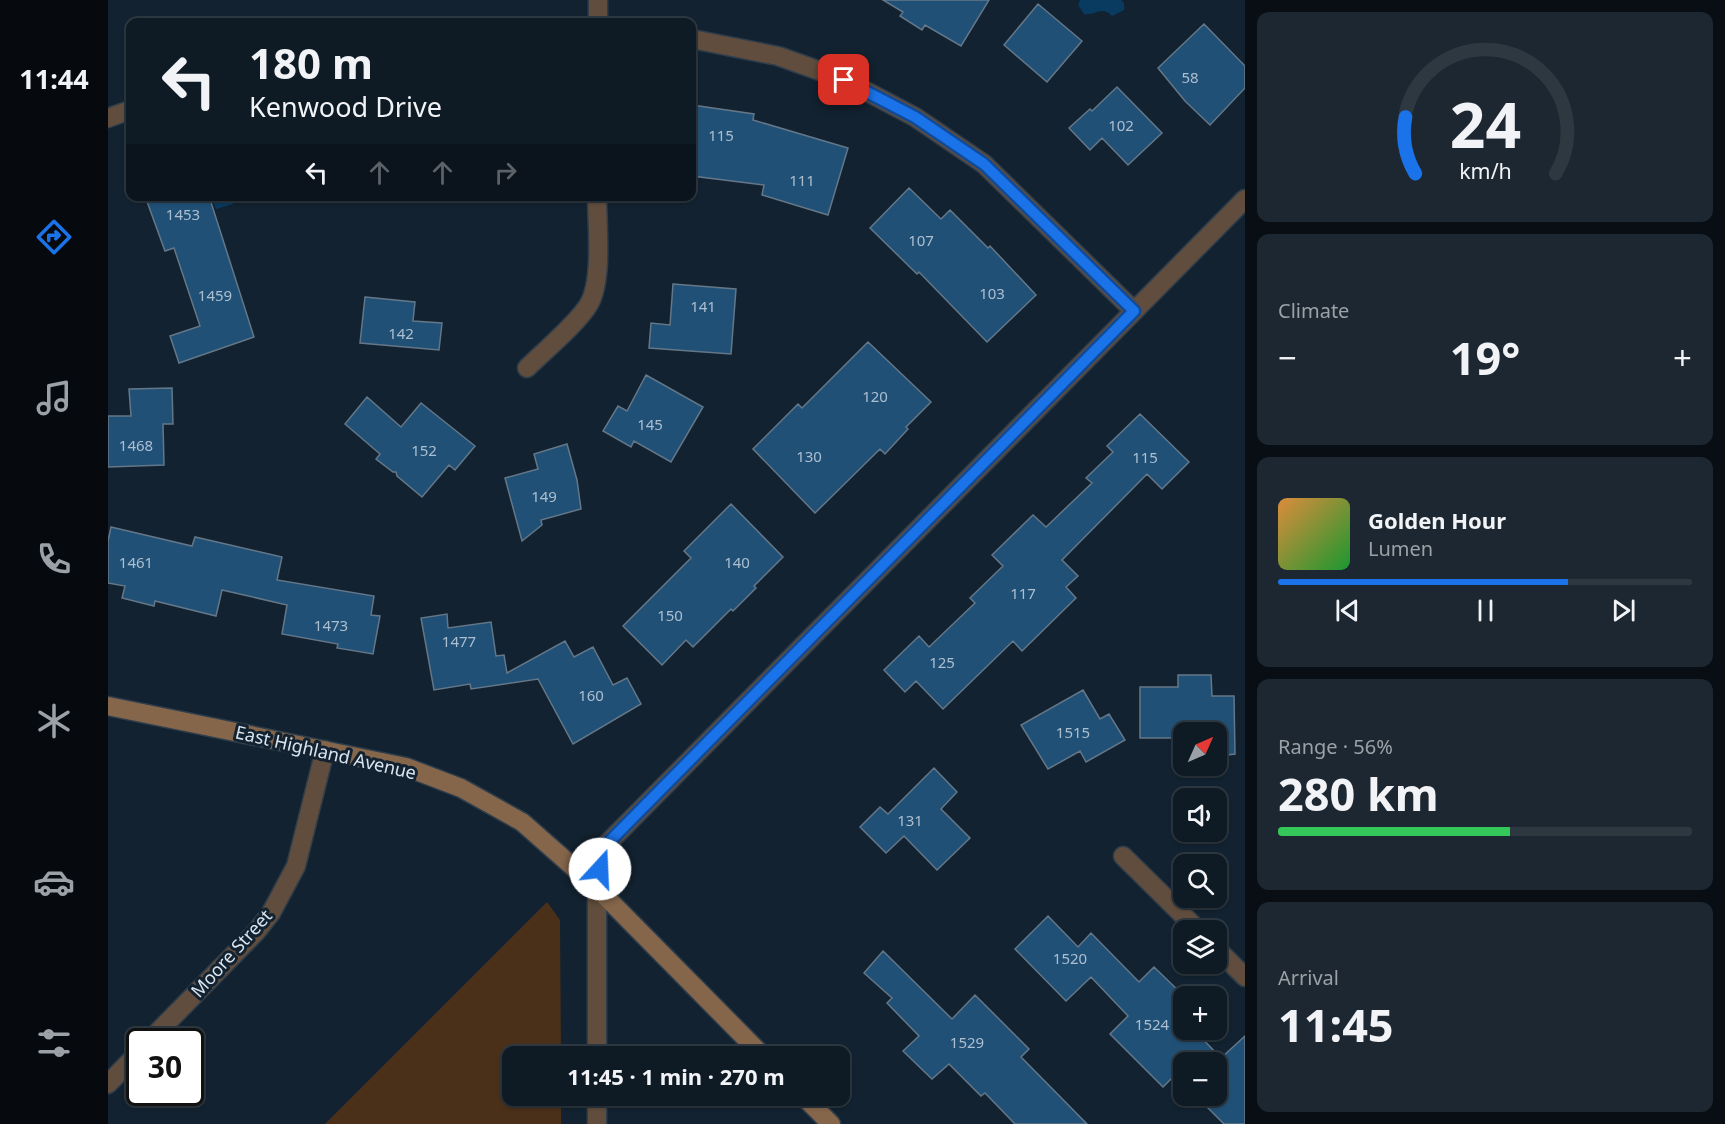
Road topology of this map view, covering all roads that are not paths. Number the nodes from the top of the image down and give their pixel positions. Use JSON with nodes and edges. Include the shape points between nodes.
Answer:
{"nodes":[{"id":1,"x":598,"y":0,"type":"edge"},
{"id":2,"x":597,"y":18,"type":"edge"},
{"id":3,"x":696,"y":40,"type":"edge"},
{"id":4,"x":126,"y":111,"type":"edge"},
{"id":5,"x":108,"y":118,"type":"edge"},
{"id":6,"x":1245,"y":199,"type":"edge"},
{"id":7,"x":597,"y":201,"type":"edge"},
{"id":8,"x":1134,"y":311,"type":"junction"},
{"id":9,"x":527,"y":368,"type":"dead end"},
{"id":10,"x":108,"y":706,"type":"edge"},
{"id":11,"x":325,"y":750,"type":"junction"},
{"id":12,"x":1123,"y":856,"type":"dead end"},
{"id":13,"x":597,"y":888,"type":"junction"},
{"id":14,"x":1188,"y":920,"type":"edge"},
{"id":15,"x":1227,"y":959,"type":"edge"},
{"id":16,"x":1245,"y":976,"type":"edge"},
{"id":17,"x":162,"y":1028,"type":"edge"},
{"id":18,"x":597,"y":1046,"type":"edge"},
{"id":19,"x":753,"y":1046,"type":"edge"},
{"id":20,"x":126,"y":1065,"type":"edge"},
{"id":21,"x":108,"y":1084,"type":"edge"},
{"id":22,"x":597,"y":1106,"type":"edge"},
{"id":23,"x":813,"y":1106,"type":"edge"},
{"id":24,"x":597,"y":1124,"type":"edge"},
{"id":25,"x":831,"y":1124,"type":"edge"}],
"edges":[{"from":1,"to":2,"type":"street"},
{"from":3,"to":8,"type":"street","via":[[778,56],[844,80],[915,117],[984,164]]},
{"from":4,"to":5,"type":"street"},
{"from":6,"to":8,"type":"street"},
{"from":7,"to":9,"type":"street","via":[[597,281],[590,303]]},
{"from":8,"to":13,"type":"street","via":[[602,849]]},
{"from":10,"to":11,"type":"street","name":"East Highland Avenue"},
{"from":11,"to":13,"type":"street","name":"East Highland Avenue","via":[[406,767],[461,788],[522,822]]},
{"from":11,"to":17,"type":"street","name":"Moore Street","via":[[296,866],[271,913]]},
{"from":12,"to":14,"type":"street"},
{"from":13,"to":18,"type":"street"},
{"from":13,"to":19,"type":"street","name":"East Highland Avenue"},
{"from":15,"to":16,"type":"street"},
{"from":20,"to":21,"type":"street"},
{"from":22,"to":24,"type":"street"},
{"from":23,"to":25,"type":"street"}]}
